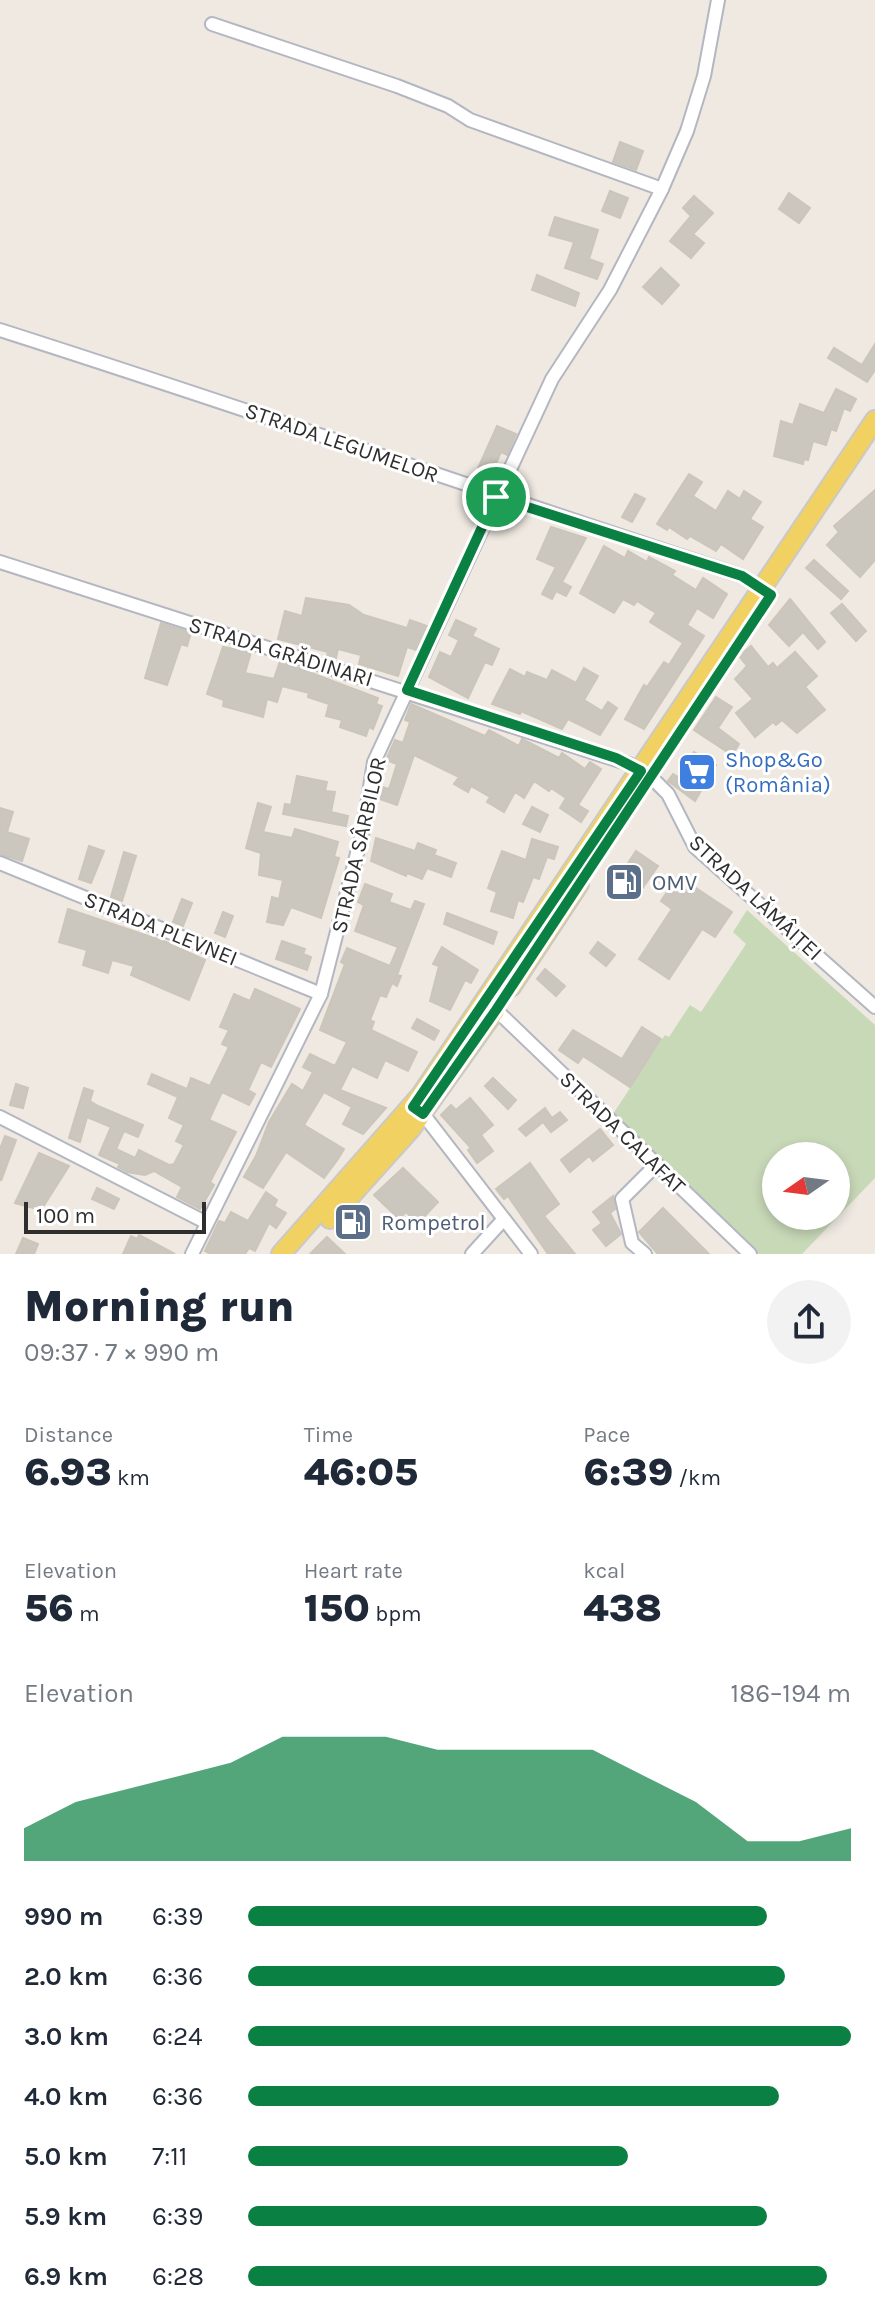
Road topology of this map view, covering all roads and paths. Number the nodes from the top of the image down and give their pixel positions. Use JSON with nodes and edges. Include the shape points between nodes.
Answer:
{"nodes":[{"id":1,"x":718,"y":0,"type":"edge"},
{"id":2,"x":212,"y":24,"type":"dead end"},
{"id":3,"x":662,"y":189,"type":"junction"},
{"id":4,"x":0,"y":330,"type":"edge"},
{"id":5,"x":875,"y":420,"type":"edge"},
{"id":6,"x":875,"y":440,"type":"edge"},
{"id":7,"x":496,"y":497,"type":"junction"},
{"id":8,"x":0,"y":562,"type":"edge"},
{"id":9,"x":766,"y":591,"type":"junction"},
{"id":10,"x":407,"y":690,"type":"junction"},
{"id":11,"x":646,"y":774,"type":"junction"},
{"id":12,"x":0,"y":863,"type":"edge"},
{"id":13,"x":321,"y":994,"type":"junction"},
{"id":14,"x":491,"y":1006,"type":"junction"},
{"id":15,"x":875,"y":1007,"type":"edge"},
{"id":16,"x":418,"y":1110,"type":"junction"},
{"id":17,"x":0,"y":1117,"type":"edge"},
{"id":18,"x":657,"y":1164,"type":"junction"},
{"id":19,"x":503,"y":1220,"type":"junction"},
{"id":20,"x":207,"y":1223,"type":"junction"},
{"id":21,"x":632,"y":1243,"type":"junction"},
{"id":22,"x":745,"y":1252,"type":"edge"},
{"id":23,"x":192,"y":1254,"type":"edge"},
{"id":24,"x":281,"y":1254,"type":"edge"},
{"id":25,"x":298,"y":1254,"type":"edge"},
{"id":26,"x":472,"y":1254,"type":"edge"},
{"id":27,"x":531,"y":1254,"type":"edge"},
{"id":28,"x":623,"y":1254,"type":"edge"},
{"id":29,"x":645,"y":1254,"type":"edge"}],
"edges":[{"from":1,"to":3,"type":"street","name":"STRADA SÂRBILOR","via":[[704,76]]},
{"from":2,"to":3,"type":"street","via":[[397,86],[470,120]]},
{"from":3,"to":7,"type":"street","name":"STRADA SÂRBILOR","via":[[610,290],[552,379]]},
{"from":4,"to":7,"type":"street","name":"STRADA LEGUMELOR","via":[[311,430]]},
{"from":5,"to":9,"type":"main road"},
{"from":6,"to":9,"type":"main road"},
{"from":7,"to":9,"type":"street","name":"STRADA LEGUMELOR","via":[[742,576]]},
{"from":7,"to":10,"type":"street","name":"STRADA SÂRBILOR"},
{"from":8,"to":10,"type":"street","name":"STRADA GRĂDINARI"},
{"from":9,"to":11,"type":"main road"},
{"from":10,"to":11,"type":"street","name":"STRADA GRĂDINARI","via":[[616,758]]},
{"from":10,"to":13,"type":"street","name":"STRADA SÂRBILOR","via":[[371,771],[363,830]]},
{"from":11,"to":14,"type":"main road"},
{"from":11,"to":15,"type":"street","name":"STRADA LĂMÂIȚEI","via":[[675,806],[695,847]]},
{"from":12,"to":13,"type":"street","name":"STRADA PLEVNEI"},
{"from":13,"to":20,"type":"street","name":"STRADA SÂRBILOR"},
{"from":14,"to":16,"type":"main road"},
{"from":14,"to":18,"type":"street","name":"STRADA CALAFAT"},
{"from":16,"to":19,"type":"street"},
{"from":16,"to":24,"type":"main road"},
{"from":16,"to":25,"type":"main road"},
{"from":17,"to":20,"type":"street"},
{"from":18,"to":21,"type":"street","via":[[622,1199]]},
{"from":18,"to":22,"type":"street","name":"STRADA CALAFAT"},
{"from":19,"to":26,"type":"street"},
{"from":19,"to":27,"type":"street"},
{"from":20,"to":23,"type":"street","name":"STRADA SÂRBILOR"},
{"from":21,"to":28,"type":"street"},
{"from":21,"to":29,"type":"street"}]}
